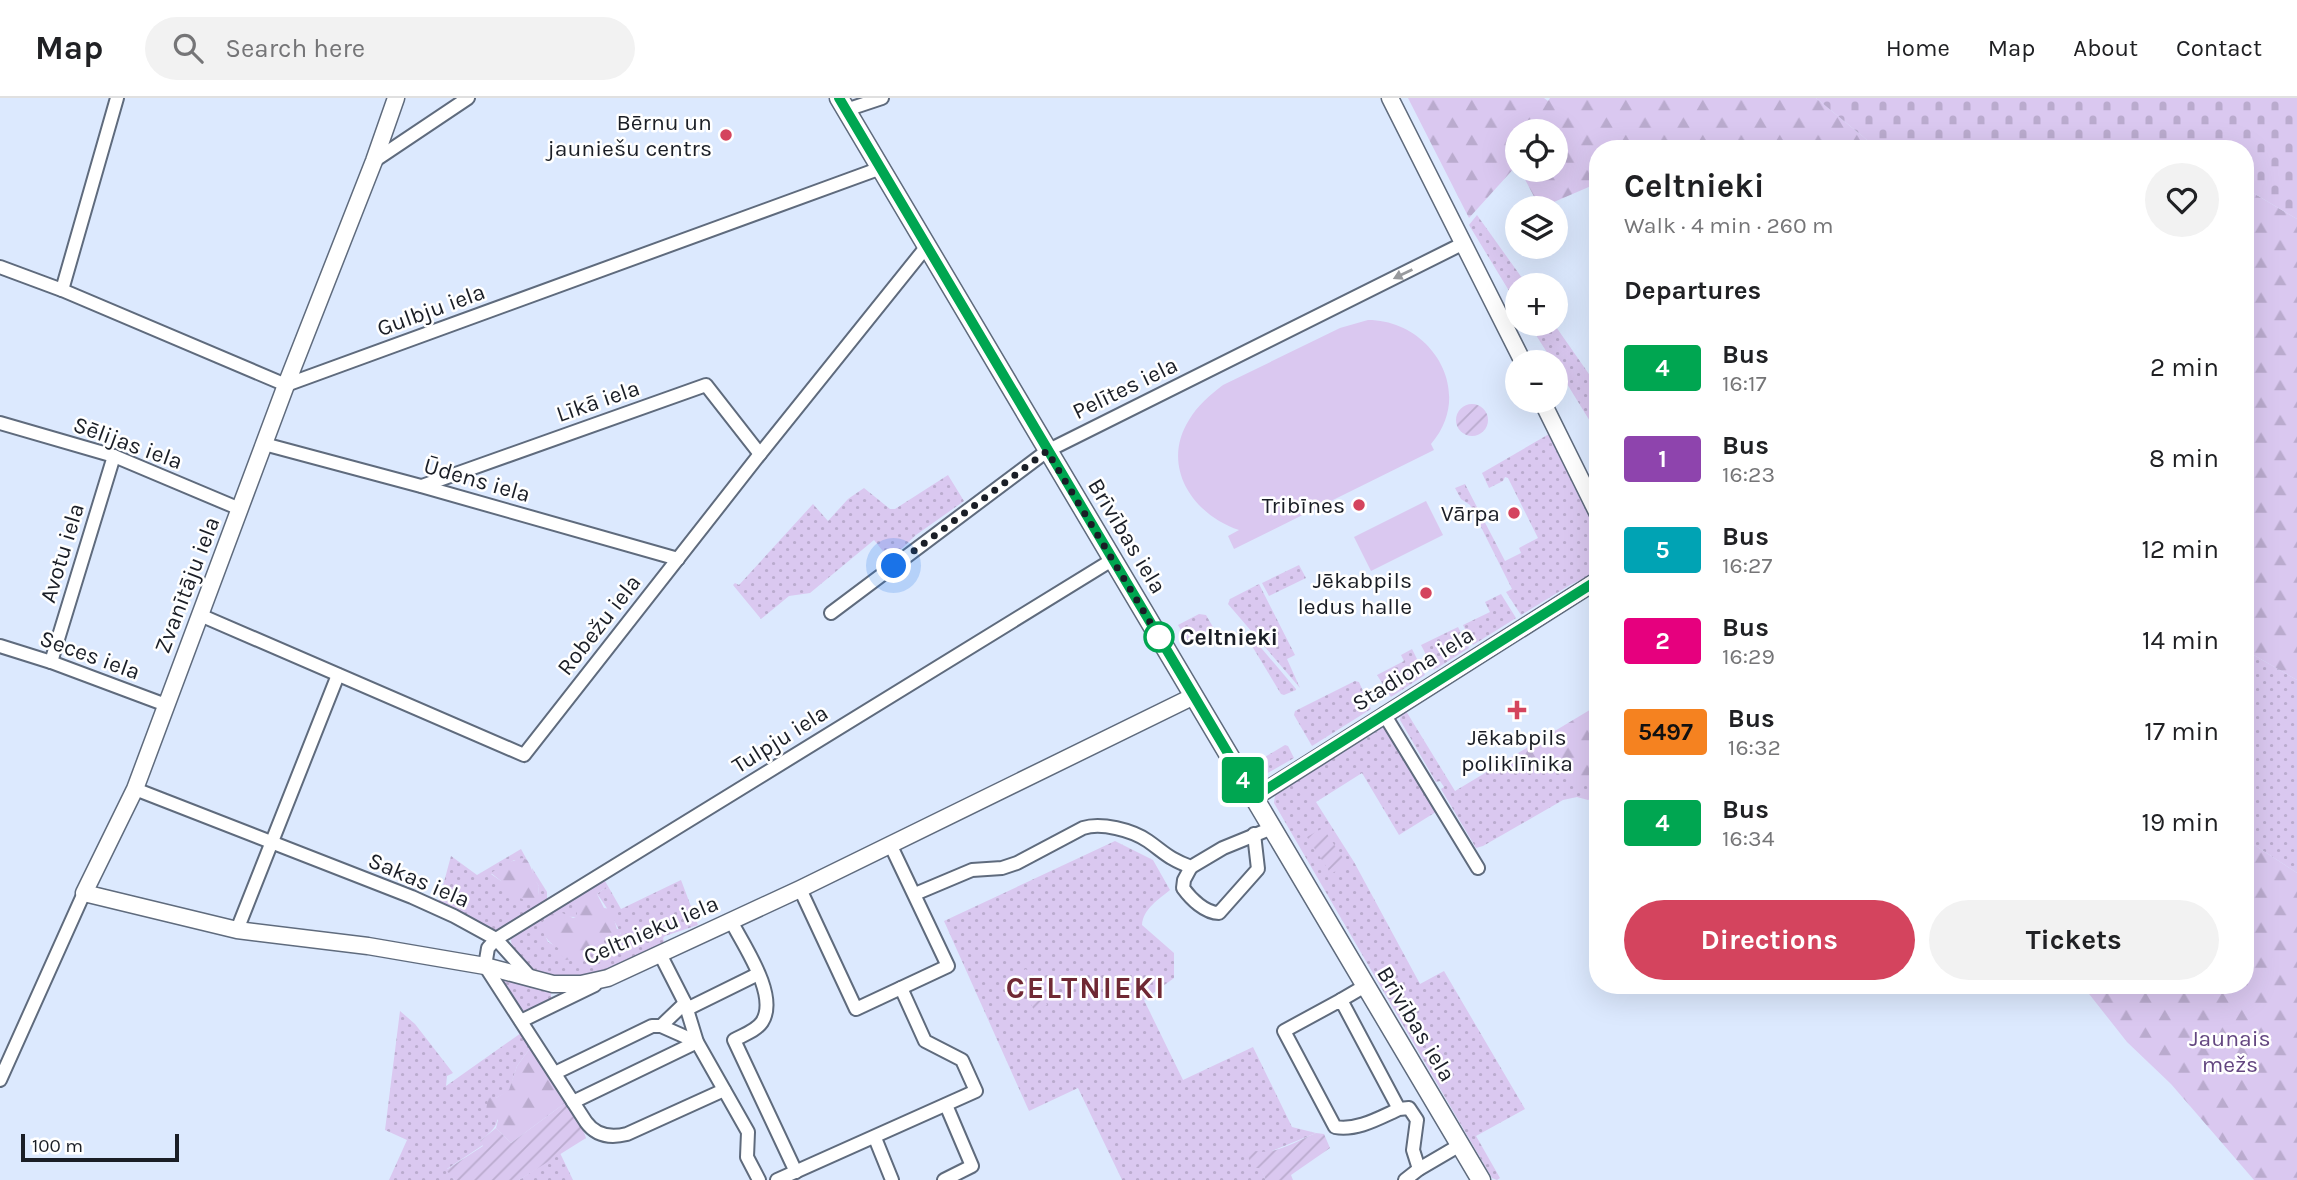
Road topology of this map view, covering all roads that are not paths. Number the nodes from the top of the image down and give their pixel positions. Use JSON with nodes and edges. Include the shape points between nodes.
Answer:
{"nodes":[{"id":1,"x":117,"y":98,"type":"edge"},
{"id":2,"x":396,"y":98,"type":"edge"},
{"id":3,"x":468,"y":98,"type":"edge"},
{"id":4,"x":882,"y":98,"type":"edge"},
{"id":5,"x":1390,"y":98,"type":"edge"},
{"id":6,"x":843,"y":104,"type":"edge"},
{"id":7,"x":374,"y":161,"type":"junction"},
{"id":8,"x":881,"y":167,"type":"junction"},
{"id":9,"x":1464,"y":243,"type":"junction"},
{"id":10,"x":928,"y":246,"type":"junction"},
{"id":11,"x":0,"y":267,"type":"edge"},
{"id":12,"x":62,"y":290,"type":"junction"},
{"id":13,"x":1517,"y":350,"type":"edge"},
{"id":14,"x":286,"y":385,"type":"junction"},
{"id":15,"x":1548,"y":413,"type":"edge"},
{"id":16,"x":0,"y":424,"type":"edge"},
{"id":17,"x":264,"y":444,"type":"junction"},
{"id":18,"x":1047,"y":451,"type":"junction"},
{"id":19,"x":760,"y":454,"type":"junction"},
{"id":20,"x":114,"y":456,"type":"junction"},
{"id":21,"x":421,"y":486,"type":"junction"},
{"id":22,"x":1589,"y":496,"type":"edge"},
{"id":23,"x":240,"y":509,"type":"junction"},
{"id":24,"x":678,"y":559,"type":"junction"},
{"id":25,"x":1112,"y":560,"type":"junction"},
{"id":26,"x":1589,"y":586,"type":"edge"},
{"id":27,"x":831,"y":613,"type":"dead end"},
{"id":28,"x":200,"y":615,"type":"junction"},
{"id":29,"x":0,"y":646,"type":"edge"},
{"id":30,"x":51,"y":662,"type":"junction"},
{"id":31,"x":338,"y":675,"type":"junction"},
{"id":32,"x":1194,"y":696,"type":"junction"},
{"id":33,"x":166,"y":705,"type":"junction"},
{"id":34,"x":1384,"y":714,"type":"junction"},
{"id":35,"x":135,"y":789,"type":"junction"},
{"id":36,"x":1254,"y":797,"type":"junction"},
{"id":37,"x":1272,"y":828,"type":"junction"},
{"id":38,"x":1254,"y":834,"type":"junction"},
{"id":39,"x":272,"y":844,"type":"junction"},
{"id":40,"x":890,"y":844,"type":"junction"},
{"id":41,"x":1191,"y":867,"type":"junction"},
{"id":42,"x":1478,"y":868,"type":"dead end"},
{"id":43,"x":800,"y":889,"type":"junction"},
{"id":44,"x":83,"y":893,"type":"junction"},
{"id":45,"x":915,"y":894,"type":"junction"},
{"id":46,"x":731,"y":921,"type":"junction"},
{"id":47,"x":237,"y":930,"type":"junction"},
{"id":48,"x":496,"y":939,"type":"junction"},
{"id":49,"x":660,"y":954,"type":"junction"},
{"id":50,"x":485,"y":966,"type":"junction"},
{"id":51,"x":758,"y":974,"type":"junction"},
{"id":52,"x":608,"y":978,"type":"junction"},
{"id":53,"x":534,"y":980,"type":"junction"},
{"id":54,"x":1365,"y":986,"type":"junction"},
{"id":55,"x":901,"y":988,"type":"junction"},
{"id":56,"x":1341,"y":1000,"type":"junction"},
{"id":57,"x":686,"y":1006,"type":"junction"},
{"id":58,"x":521,"y":1021,"type":"junction"},
{"id":59,"x":661,"y":1026,"type":"junction"},
{"id":60,"x":696,"y":1042,"type":"junction"},
{"id":61,"x":555,"y":1073,"type":"junction"},
{"id":62,"x":0,"y":1080,"type":"edge"},
{"id":63,"x":724,"y":1090,"type":"junction"},
{"id":64,"x":573,"y":1102,"type":"junction"},
{"id":65,"x":946,"y":1105,"type":"junction"},
{"id":66,"x":1399,"y":1109,"type":"junction"},
{"id":67,"x":875,"y":1138,"type":"junction"},
{"id":68,"x":1460,"y":1145,"type":"junction"},
{"id":69,"x":1419,"y":1170,"type":"junction"},
{"id":70,"x":801,"y":1176,"type":"edge"},
{"id":71,"x":759,"y":1180,"type":"edge"},
{"id":72,"x":777,"y":1180,"type":"edge"},
{"id":73,"x":892,"y":1180,"type":"edge"},
{"id":74,"x":944,"y":1180,"type":"edge"},
{"id":75,"x":1405,"y":1180,"type":"edge"},
{"id":76,"x":1481,"y":1180,"type":"edge"}],
"edges":[{"from":1,"to":12,"type":"street"},
{"from":2,"to":7,"type":"street","name":"Zvanītāju iela"},
{"from":3,"to":7,"type":"street"},
{"from":4,"to":6,"type":"street"},
{"from":5,"to":9,"type":"street"},
{"from":6,"to":8,"type":"main road","name":"Brīvības iela"},
{"from":7,"to":14,"type":"street","name":"Zvanītāju iela"},
{"from":8,"to":10,"type":"main road","name":"Brīvības iela"},
{"from":8,"to":14,"type":"street","name":"Gulbju iela"},
{"from":9,"to":13,"type":"street"},
{"from":9,"to":18,"type":"street","name":"Pelītes iela","one_way":true},
{"from":10,"to":18,"type":"main road","name":"Brīvības iela"},
{"from":10,"to":19,"type":"street","name":"Robežu iela"},
{"from":11,"to":12,"type":"street"},
{"from":12,"to":14,"type":"street"},
{"from":14,"to":17,"type":"street","name":"Zvanītāju iela"},
{"from":15,"to":22,"type":"street"},
{"from":16,"to":20,"type":"street","name":"Sēlijas iela"},
{"from":17,"to":21,"type":"street","name":"Ūdens iela"},
{"from":17,"to":23,"type":"street","name":"Zvanītāju iela"},
{"from":18,"to":25,"type":"main road","name":"Brīvības iela"},
{"from":18,"to":27,"type":"street","name":"Pelītes iela"},
{"from":19,"to":21,"type":"street","name":"Līkā iela","via":[[706,385]]},
{"from":19,"to":24,"type":"street","name":"Robežu iela"},
{"from":20,"to":23,"type":"street","name":"Sēlijas iela"},
{"from":20,"to":30,"type":"street","name":"Avotu iela"},
{"from":21,"to":24,"type":"street","name":"Ūdens iela"},
{"from":23,"to":28,"type":"street","name":"Zvanītāju iela"},
{"from":24,"to":31,"type":"street","name":"Robežu iela","via":[[524,755]]},
{"from":25,"to":32,"type":"main road","name":"Brīvības iela"},
{"from":25,"to":48,"type":"street","name":"Tulpju iela"},
{"from":26,"to":34,"type":"street","name":"Stadiona iela"},
{"from":28,"to":31,"type":"street","name":"Robežu iela"},
{"from":28,"to":33,"type":"street","name":"Zvanītāju iela"},
{"from":29,"to":30,"type":"street","name":"Seces iela"},
{"from":30,"to":33,"type":"street","name":"Seces iela"},
{"from":31,"to":39,"type":"street"},
{"from":32,"to":36,"type":"main road","name":"Brīvības iela"},
{"from":32,"to":40,"type":"street","name":"Celtnieku iela"},
{"from":33,"to":35,"type":"street","name":"Zvanītāju iela"},
{"from":34,"to":36,"type":"street","name":"Stadiona iela"},
{"from":34,"to":42,"type":"street"},
{"from":35,"to":39,"type":"street","name":"Sakas iela"},
{"from":35,"to":44,"type":"street","name":"Zvanītāju iela"},
{"from":36,"to":37,"type":"main road","name":"Brīvības iela"},
{"from":37,"to":38,"type":"street"},
{"from":37,"to":54,"type":"main road","name":"Brīvības iela"},
{"from":38,"to":41,"type":"street"},
{"from":38,"to":41,"type":"street","via":[[1258,869],[1219,913],[1204,908],[1184,888]]},
{"from":39,"to":47,"type":"street"},
{"from":39,"to":48,"type":"street","name":"Sakas iela","via":[[412,897]]},
{"from":40,"to":43,"type":"street","name":"Celtnieku iela"},
{"from":40,"to":45,"type":"street"},
{"from":41,"to":45,"type":"street","via":[[1143,838],[1093,826],[1017,863],[972,870]]},
{"from":43,"to":46,"type":"street","name":"Celtnieku iela"},
{"from":43,"to":55,"type":"street","via":[[856,1009]]},
{"from":44,"to":47,"type":"street","name":"Celtnieku iela"},
{"from":44,"to":62,"type":"street","name":"Zvanītāju iela"},
{"from":45,"to":55,"type":"street","via":[[948,966]]},
{"from":46,"to":49,"type":"street","name":"Celtnieku iela"},
{"from":46,"to":51,"type":"street"},
{"from":47,"to":50,"type":"street","name":"Celtnieku iela"},
{"from":48,"to":50,"type":"street"},
{"from":48,"to":53,"type":"street","name":"Sakas iela"},
{"from":49,"to":52,"type":"street","name":"Celtnieku iela"},
{"from":49,"to":57,"type":"street"},
{"from":50,"to":53,"type":"street","name":"Celtnieku iela"},
{"from":50,"to":58,"type":"street"},
{"from":51,"to":57,"type":"street"},
{"from":51,"to":70,"type":"street","via":[[767,995],[764,1018],[755,1029],[734,1040]]},
{"from":52,"to":53,"type":"street","name":"Celtnieku iela","via":[[571,985]]},
{"from":52,"to":58,"type":"street"},
{"from":54,"to":56,"type":"street"},
{"from":54,"to":68,"type":"main road","name":"Brīvības iela"},
{"from":55,"to":65,"type":"street","via":[[925,1041],[962,1060],[976,1091]]},
{"from":56,"to":66,"type":"street"},
{"from":56,"to":66,"type":"street","via":[[1284,1031],[1329,1120],[1337,1128],[1356,1127]]},
{"from":57,"to":59,"type":"street"},
{"from":57,"to":60,"type":"street"},
{"from":58,"to":61,"type":"street"},
{"from":59,"to":60,"type":"street"},
{"from":59,"to":61,"type":"street","via":[[652,1026]]},
{"from":60,"to":63,"type":"street"},
{"from":60,"to":64,"type":"street"},
{"from":61,"to":64,"type":"street"},
{"from":63,"to":64,"type":"street","via":[[617,1136],[591,1129]]},
{"from":63,"to":71,"type":"street","via":[[748,1132],[747,1157]]},
{"from":65,"to":67,"type":"street"},
{"from":65,"to":74,"type":"street","via":[[972,1166]]},
{"from":66,"to":69,"type":"street","via":[[1409,1108],[1417,1120],[1413,1150]]},
{"from":67,"to":70,"type":"street","via":[[812,1165]]},
{"from":67,"to":73,"type":"street"},
{"from":68,"to":69,"type":"street"},
{"from":68,"to":76,"type":"main road","name":"Brīvības iela"},
{"from":69,"to":75,"type":"street"},
{"from":70,"to":72,"type":"street"}]}
